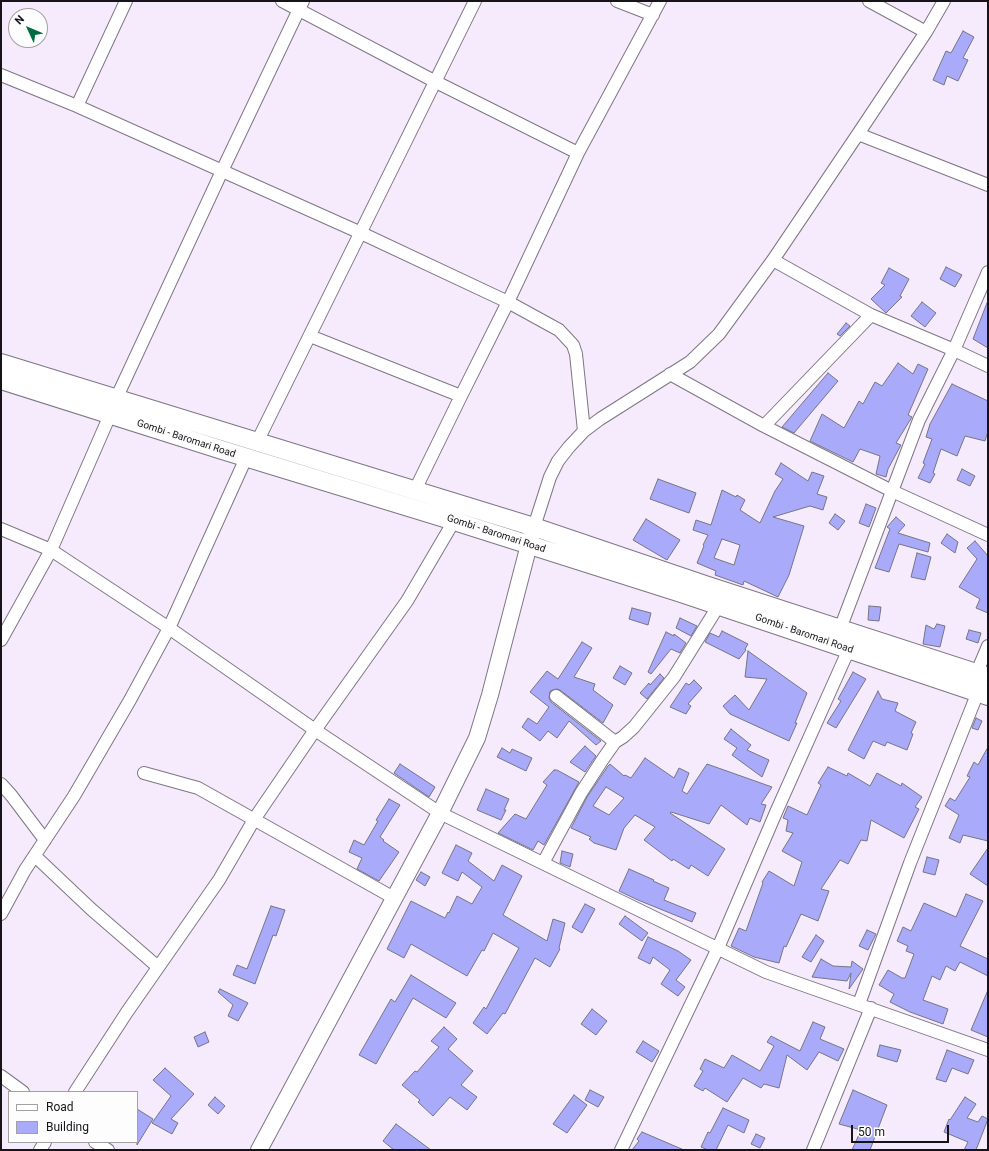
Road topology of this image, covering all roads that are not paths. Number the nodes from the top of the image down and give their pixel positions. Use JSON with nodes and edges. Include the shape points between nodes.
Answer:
{"nodes":[{"id":1,"x":126,"y":1,"type":"edge"},
{"id":2,"x":282,"y":1,"type":"edge"},
{"id":3,"x":475,"y":1,"type":"edge"},
{"id":4,"x":617,"y":1,"type":"edge"},
{"id":5,"x":660,"y":1,"type":"edge"},
{"id":6,"x":869,"y":1,"type":"edge"},
{"id":7,"x":944,"y":1,"type":"edge"},
{"id":8,"x":301,"y":5,"type":"edge"},
{"id":9,"x":653,"y":15,"type":"junction"},
{"id":10,"x":926,"y":32,"type":"junction"},
{"id":11,"x":1,"y":75,"type":"edge"},
{"id":12,"x":436,"y":82,"type":"junction"},
{"id":13,"x":78,"y":106,"type":"junction"},
{"id":14,"x":858,"y":134,"type":"junction"},
{"id":15,"x":578,"y":153,"type":"junction"},
{"id":16,"x":222,"y":171,"type":"junction"},
{"id":17,"x":988,"y":185,"type":"edge"},
{"id":18,"x":361,"y":234,"type":"junction"},
{"id":19,"x":773,"y":260,"type":"junction"},
{"id":20,"x":988,"y":272,"type":"edge"},
{"id":21,"x":508,"y":302,"type":"junction"},
{"id":22,"x":871,"y":315,"type":"junction"},
{"id":23,"x":310,"y":336,"type":"junction"},
{"id":24,"x":954,"y":350,"type":"junction"},
{"id":25,"x":1,"y":363,"type":"edge"},
{"id":26,"x":988,"y":366,"type":"edge"},
{"id":27,"x":670,"y":374,"type":"junction"},
{"id":28,"x":1,"y":380,"type":"edge"},
{"id":29,"x":461,"y":396,"type":"junction"},
{"id":30,"x":113,"y":407,"type":"junction"},
{"id":31,"x":764,"y":426,"type":"junction"},
{"id":32,"x":584,"y":431,"type":"junction"},
{"id":33,"x":257,"y":442,"type":"junction"},
{"id":34,"x":246,"y":458,"type":"junction"},
{"id":35,"x":416,"y":490,"type":"junction"},
{"id":36,"x":892,"y":491,"type":"junction"},
{"id":37,"x":454,"y":521,"type":"junction"},
{"id":38,"x":534,"y":527,"type":"junction"},
{"id":39,"x":1,"y":529,"type":"edge"},
{"id":40,"x":988,"y":535,"type":"edge"},
{"id":41,"x":529,"y":545,"type":"junction"},
{"id":42,"x":51,"y":550,"type":"junction"},
{"id":43,"x":719,"y":605,"type":"junction"},
{"id":44,"x":169,"y":628,"type":"junction"},
{"id":45,"x":840,"y":629,"type":"junction"},
{"id":46,"x":1,"y":640,"type":"edge"},
{"id":47,"x":988,"y":646,"type":"edge"},
{"id":48,"x":848,"y":649,"type":"junction"},
{"id":49,"x":982,"y":674,"type":"edge"},
{"id":50,"x":983,"y":694,"type":"edge"},
{"id":51,"x":556,"y":696,"type":"dead end"},
{"id":52,"x":315,"y":730,"type":"junction"},
{"id":53,"x":615,"y":742,"type":"junction"},
{"id":54,"x":144,"y":773,"type":"dead end"},
{"id":55,"x":1,"y":784,"type":"edge"},
{"id":56,"x":440,"y":813,"type":"junction"},
{"id":57,"x":255,"y":818,"type":"junction"},
{"id":58,"x":45,"y":840,"type":"junction"},
{"id":59,"x":35,"y":856,"type":"junction"},
{"id":60,"x":543,"y":863,"type":"junction"},
{"id":61,"x":394,"y":898,"type":"junction"},
{"id":62,"x":1,"y":914,"type":"edge"},
{"id":63,"x":718,"y":948,"type":"junction"},
{"id":64,"x":158,"y":967,"type":"junction"},
{"id":65,"x":859,"y":1004,"type":"junction"},
{"id":66,"x":871,"y":1008,"type":"junction"},
{"id":67,"x":988,"y":1050,"type":"edge"},
{"id":68,"x":1,"y":1076,"type":"edge"},
{"id":69,"x":22,"y":1091,"type":"edge"},
{"id":70,"x":76,"y":1091,"type":"edge"},
{"id":71,"x":97,"y":1143,"type":"edge"},
{"id":72,"x":108,"y":1150,"type":"edge"},
{"id":73,"x":260,"y":1150,"type":"edge"},
{"id":74,"x":620,"y":1150,"type":"edge"},
{"id":75,"x":813,"y":1150,"type":"edge"}],
"edges":[{"from":1,"to":13,"type":"street"},
{"from":2,"to":8,"type":"street"},
{"from":3,"to":12,"type":"street"},
{"from":4,"to":9,"type":"street"},
{"from":5,"to":9,"type":"street"},
{"from":6,"to":10,"type":"street"},
{"from":7,"to":10,"type":"street"},
{"from":8,"to":12,"type":"street"},
{"from":8,"to":16,"type":"street"},
{"from":9,"to":15,"type":"street"},
{"from":10,"to":14,"type":"street"},
{"from":11,"to":13,"type":"street"},
{"from":12,"to":15,"type":"street"},
{"from":12,"to":18,"type":"street"},
{"from":13,"to":16,"type":"street"},
{"from":14,"to":17,"type":"street"},
{"from":14,"to":19,"type":"street"},
{"from":15,"to":21,"type":"street"},
{"from":16,"to":18,"type":"street"},
{"from":16,"to":30,"type":"street"},
{"from":18,"to":21,"type":"street"},
{"from":18,"to":23,"type":"street"},
{"from":19,"to":22,"type":"street"},
{"from":19,"to":27,"type":"street","via":[[719,334],[690,362]]},
{"from":20,"to":24,"type":"street"},
{"from":21,"to":29,"type":"street"},
{"from":21,"to":32,"type":"street","via":[[559,330],[573,345]]},
{"from":22,"to":24,"type":"street"},
{"from":22,"to":31,"type":"street"},
{"from":23,"to":29,"type":"street"},
{"from":23,"to":33,"type":"street"},
{"from":24,"to":26,"type":"street"},
{"from":24,"to":36,"type":"street","via":[[919,420]]},
{"from":25,"to":30,"type":"main road","name":"Gombi - Baromari Road"},
{"from":27,"to":31,"type":"street"},
{"from":27,"to":32,"type":"street"},
{"from":28,"to":30,"type":"main road","name":"Gombi - Baromari Road"},
{"from":29,"to":35,"type":"street"},
{"from":30,"to":33,"type":"main road","name":"Gombi - Baromari Road"},
{"from":30,"to":34,"type":"main road","name":"Gombi - Baromari Road"},
{"from":30,"to":42,"type":"street"},
{"from":31,"to":36,"type":"street"},
{"from":32,"to":38,"type":"street","via":[[558,461],[550,477]]},
{"from":33,"to":35,"type":"main road","name":"Gombi - Baromari Road"},
{"from":34,"to":37,"type":"main road","name":"Gombi - Baromari Road"},
{"from":34,"to":44,"type":"street"},
{"from":35,"to":38,"type":"main road","name":"Gombi - Baromari Road"},
{"from":36,"to":40,"type":"street"},
{"from":36,"to":45,"type":"street"},
{"from":37,"to":41,"type":"main road","name":"Gombi - Baromari Road"},
{"from":37,"to":52,"type":"street","via":[[407,601]]},
{"from":38,"to":41,"type":"street"},
{"from":38,"to":45,"type":"main road","name":"Gombi - Baromari Road"},
{"from":39,"to":42,"type":"street"},
{"from":41,"to":43,"type":"main road","name":"Gombi - Baromari Road"},
{"from":41,"to":56,"type":"street","via":[[477,738]]},
{"from":42,"to":44,"type":"street"},
{"from":42,"to":46,"type":"street"},
{"from":43,"to":48,"type":"main road","name":"Gombi - Baromari Road"},
{"from":43,"to":53,"type":"street","via":[[674,677],[634,727]]},
{"from":44,"to":52,"type":"street"},
{"from":44,"to":58,"type":"street","via":[[74,796]]},
{"from":45,"to":49,"type":"main road","name":"Gombi - Baromari Road"},
{"from":47,"to":49,"type":"street"},
{"from":48,"to":50,"type":"main road","name":"Gombi - Baromari Road"},
{"from":48,"to":63,"type":"street"},
{"from":50,"to":65,"type":"street","via":[[910,863]]},
{"from":51,"to":53,"type":"street"},
{"from":52,"to":56,"type":"street"},
{"from":52,"to":57,"type":"street"},
{"from":53,"to":60,"type":"street","via":[[581,793]]},
{"from":54,"to":57,"type":"street","via":[[198,788]]},
{"from":55,"to":58,"type":"street"},
{"from":56,"to":60,"type":"street"},
{"from":56,"to":61,"type":"street"},
{"from":57,"to":61,"type":"street"},
{"from":57,"to":64,"type":"street","via":[[219,880]]},
{"from":58,"to":59,"type":"street"},
{"from":59,"to":62,"type":"street"},
{"from":59,"to":64,"type":"street"},
{"from":60,"to":63,"type":"street"},
{"from":61,"to":73,"type":"street"},
{"from":63,"to":65,"type":"street","via":[[766,972]]},
{"from":63,"to":74,"type":"street"},
{"from":64,"to":70,"type":"street"},
{"from":65,"to":66,"type":"street"},
{"from":66,"to":67,"type":"street"},
{"from":66,"to":75,"type":"street"},
{"from":68,"to":69,"type":"street"},
{"from":71,"to":72,"type":"street"}]}
